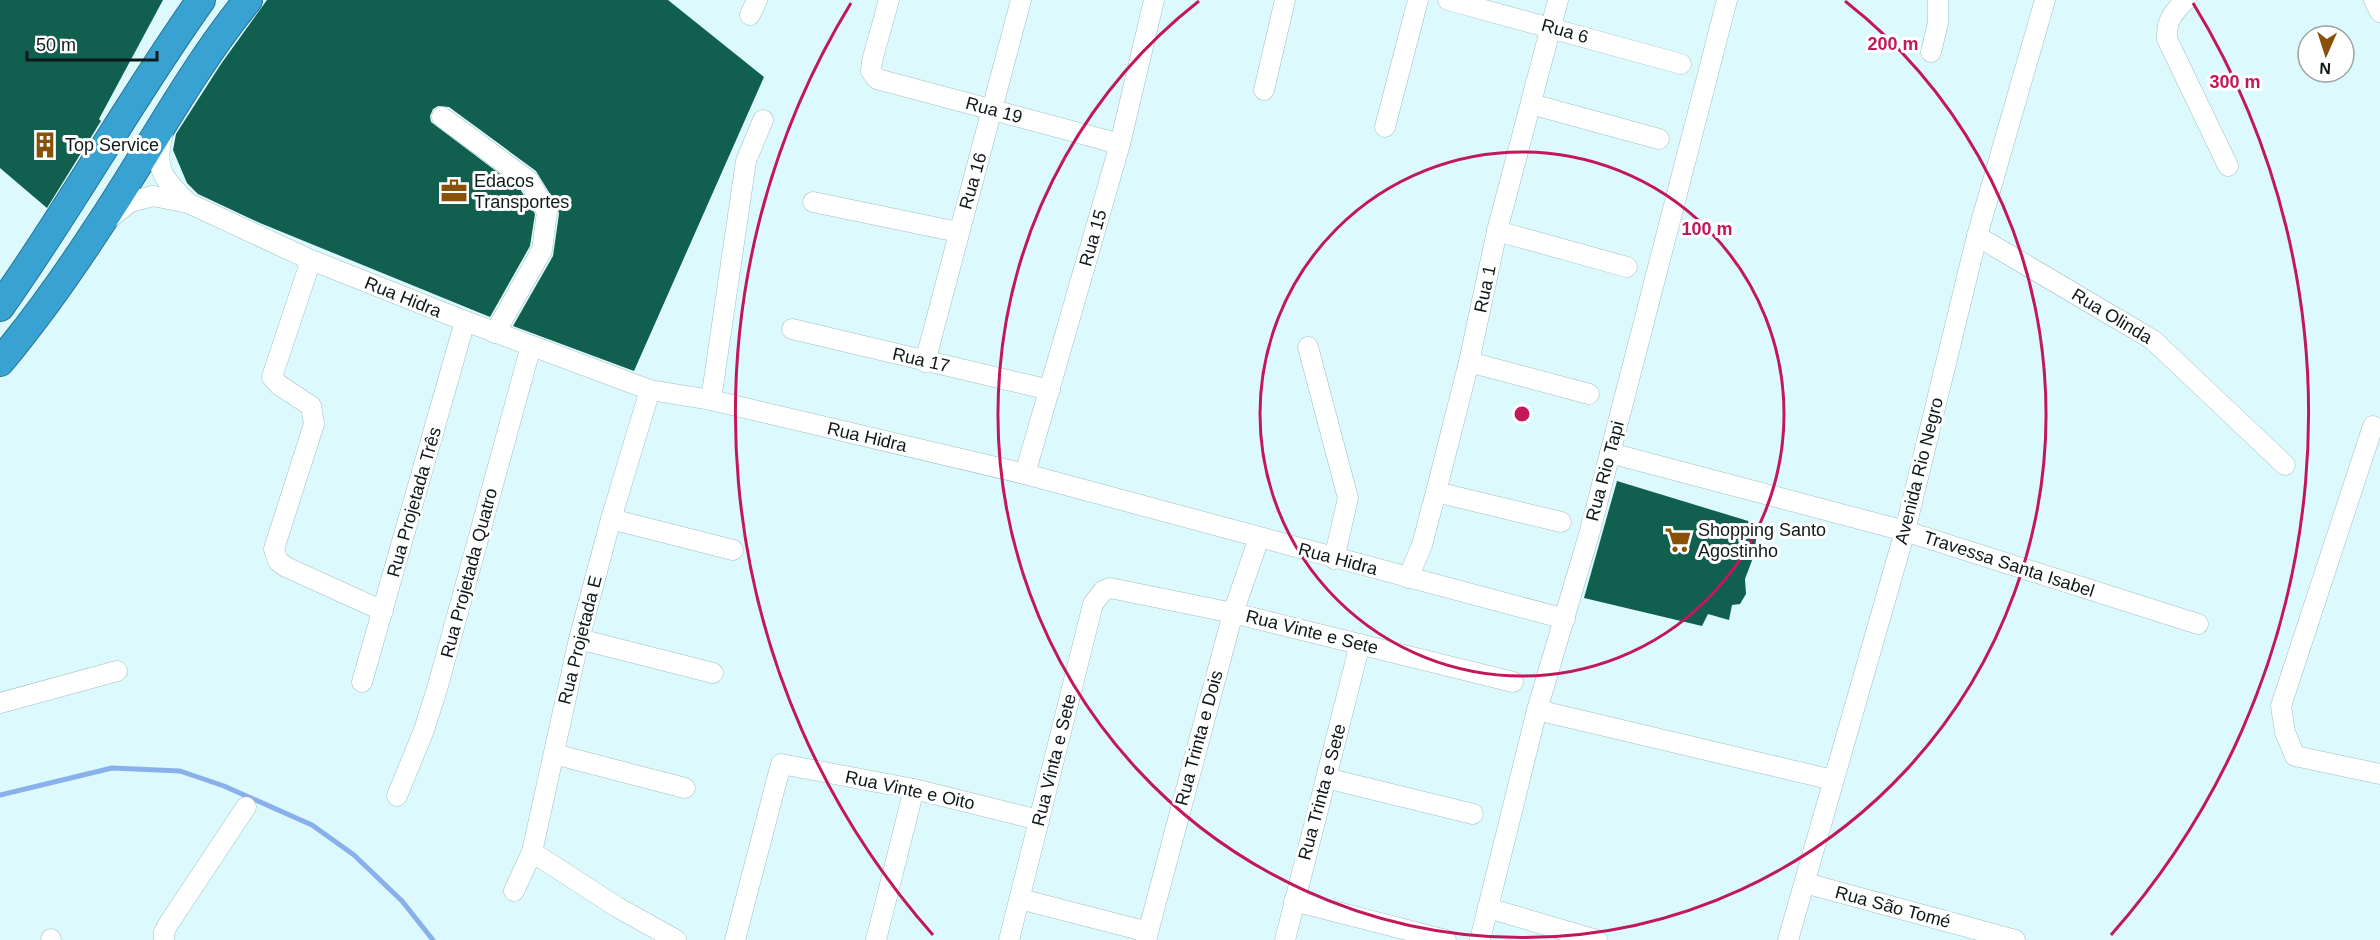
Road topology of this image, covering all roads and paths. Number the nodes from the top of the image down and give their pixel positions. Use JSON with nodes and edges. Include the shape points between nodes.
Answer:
{"nodes":[{"id":1,"x":201,"y":0,"type":"edge"},
{"id":2,"x":248,"y":0,"type":"edge"},
{"id":3,"x":889,"y":0,"type":"edge"},
{"id":4,"x":1021,"y":0,"type":"edge"},
{"id":5,"x":1154,"y":0,"type":"edge"},
{"id":6,"x":1285,"y":0,"type":"edge"},
{"id":7,"x":1418,"y":0,"type":"edge"},
{"id":8,"x":1448,"y":0,"type":"edge"},
{"id":9,"x":1558,"y":0,"type":"edge"},
{"id":10,"x":1727,"y":0,"type":"edge"},
{"id":11,"x":1938,"y":0,"type":"edge"},
{"id":12,"x":2045,"y":0,"type":"edge"},
{"id":13,"x":2186,"y":0,"type":"edge"},
{"id":14,"x":2374,"y":0,"type":"edge"},
{"id":15,"x":2380,"y":12,"type":"edge"},
{"id":16,"x":1551,"y":27,"type":"junction"},
{"id":17,"x":1931,"y":52,"type":"dead end"},
{"id":18,"x":1681,"y":64,"type":"dead end"},
{"id":19,"x":1264,"y":90,"type":"dead end"},
{"id":20,"x":1531,"y":104,"type":"junction"},
{"id":21,"x":993,"y":110,"type":"junction"},
{"id":22,"x":168,"y":116,"type":"junction"},
{"id":23,"x":442,"y":117,"type":"dead end"},
{"id":24,"x":763,"y":120,"type":"dead end"},
{"id":25,"x":1385,"y":128,"type":"dead end"},
{"id":26,"x":1659,"y":139,"type":"dead end"},
{"id":27,"x":1120,"y":144,"type":"junction"},
{"id":28,"x":2228,"y":166,"type":"dead end"},
{"id":29,"x":813,"y":202,"type":"dead end"},
{"id":30,"x":188,"y":203,"type":"junction"},
{"id":31,"x":98,"y":228,"type":"junction"},
{"id":32,"x":1497,"y":231,"type":"junction"},
{"id":33,"x":958,"y":232,"type":"junction"},
{"id":34,"x":1977,"y":236,"type":"junction"},
{"id":35,"x":311,"y":261,"type":"junction"},
{"id":36,"x":1627,"y":267,"type":"dead end"},
{"id":37,"x":0,"y":307,"type":"edge"},
{"id":38,"x":465,"y":321,"type":"junction"},
{"id":39,"x":792,"y":329,"type":"dead end"},
{"id":40,"x":495,"y":333,"type":"junction"},
{"id":41,"x":531,"y":346,"type":"junction"},
{"id":42,"x":1308,"y":347,"type":"dead end"},
{"id":43,"x":0,"y":362,"type":"edge"},
{"id":44,"x":925,"y":362,"type":"junction"},
{"id":45,"x":1469,"y":362,"type":"junction"},
{"id":46,"x":650,"y":390,"type":"junction"},
{"id":47,"x":1050,"y":390,"type":"junction"},
{"id":48,"x":1589,"y":394,"type":"dead end"},
{"id":49,"x":711,"y":400,"type":"junction"},
{"id":50,"x":2373,"y":426,"type":"dead end"},
{"id":51,"x":1610,"y":453,"type":"junction"},
{"id":52,"x":2285,"y":465,"type":"dead end"},
{"id":53,"x":1025,"y":474,"type":"junction"},
{"id":54,"x":1436,"y":492,"type":"junction"},
{"id":55,"x":611,"y":519,"type":"junction"},
{"id":56,"x":1561,"y":522,"type":"dead end"},
{"id":57,"x":1905,"y":531,"type":"junction"},
{"id":58,"x":1259,"y":538,"type":"junction"},
{"id":59,"x":734,"y":550,"type":"dead end"},
{"id":60,"x":1334,"y":559,"type":"junction"},
{"id":61,"x":1408,"y":578,"type":"junction"},
{"id":62,"x":1110,"y":588,"type":"joint"},
{"id":63,"x":383,"y":611,"type":"junction"},
{"id":64,"x":1233,"y":613,"type":"junction"},
{"id":65,"x":1565,"y":619,"type":"junction"},
{"id":66,"x":2198,"y":624,"type":"dead end"},
{"id":67,"x":579,"y":639,"type":"junction"},
{"id":68,"x":1360,"y":644,"type":"junction"},
{"id":69,"x":117,"y":671,"type":"dead end"},
{"id":70,"x":713,"y":673,"type":"dead end"},
{"id":71,"x":362,"y":682,"type":"dead end"},
{"id":72,"x":1513,"y":682,"type":"dead end"},
{"id":73,"x":0,"y":703,"type":"edge"},
{"id":74,"x":1537,"y":710,"type":"junction"},
{"id":75,"x":554,"y":754,"type":"junction"},
{"id":76,"x":2380,"y":774,"type":"edge"},
{"id":77,"x":1326,"y":778,"type":"junction"},
{"id":78,"x":1833,"y":780,"type":"junction"},
{"id":79,"x":685,"y":788,"type":"dead end"},
{"id":80,"x":914,"y":789,"type":"junction"},
{"id":81,"x":397,"y":796,"type":"dead end"},
{"id":82,"x":246,"y":807,"type":"dead end"},
{"id":83,"x":1473,"y":814,"type":"dead end"},
{"id":84,"x":1039,"y":820,"type":"junction"},
{"id":85,"x":532,"y":852,"type":"junction"},
{"id":86,"x":1805,"y":882,"type":"junction"},
{"id":87,"x":514,"y":891,"type":"dead end"},
{"id":88,"x":1020,"y":899,"type":"junction"},
{"id":89,"x":1294,"y":901,"type":"junction"},
{"id":90,"x":1488,"y":908,"type":"junction"},
{"id":91,"x":1147,"y":936,"type":"edge"},
{"id":92,"x":164,"y":940,"type":"edge"},
{"id":93,"x":676,"y":940,"type":"edge"},
{"id":94,"x":735,"y":940,"type":"edge"},
{"id":95,"x":876,"y":940,"type":"edge"},
{"id":96,"x":1009,"y":940,"type":"edge"},
{"id":97,"x":1285,"y":940,"type":"edge"},
{"id":98,"x":1446,"y":940,"type":"edge"},
{"id":99,"x":1480,"y":940,"type":"edge"},
{"id":100,"x":1597,"y":940,"type":"edge"},
{"id":101,"x":1788,"y":940,"type":"edge"},
{"id":102,"x":2015,"y":940,"type":"edge"}],
"edges":[{"from":1,"to":37,"type":"highway","via":[[43,247]]},
{"from":2,"to":22,"type":"highway","via":[[218,37]]},
{"from":3,"to":21,"type":"street","name":"Rua 19","via":[[872,61],[871,71],[877,79]]},
{"from":4,"to":21,"type":"street","name":"Rua 16"},
{"from":5,"to":27,"type":"street","name":"Rua 15"},
{"from":6,"to":19,"type":"street"},
{"from":7,"to":25,"type":"street"},
{"from":8,"to":16,"type":"street","name":"Rua 6"},
{"from":9,"to":16,"type":"street","name":"Rua 1"},
{"from":10,"to":51,"type":"street","name":"Rua Rio Tapi"},
{"from":11,"to":17,"type":"street","via":[[1938,23]]},
{"from":12,"to":34,"type":"street","name":"Avenida Rio Negro"},
{"from":13,"to":28,"type":"street","via":[[2166,25],[2167,39]]},
{"from":14,"to":15,"type":"street"},
{"from":16,"to":18,"type":"street","name":"Rua 6"},
{"from":16,"to":20,"type":"street","name":"Rua 1"},
{"from":20,"to":26,"type":"street"},
{"from":20,"to":32,"type":"street","name":"Rua 1"},
{"from":21,"to":27,"type":"street","name":"Rua 19"},
{"from":21,"to":33,"type":"street","name":"Rua 16"},
{"from":22,"to":30,"type":"street","name":"Rua Hidra","via":[[158,153],[166,182]]},
{"from":22,"to":31,"type":"highway"},
{"from":23,"to":40,"type":"street","via":[[529,181],[547,212],[542,250]]},
{"from":24,"to":49,"type":"street","via":[[746,161]]},
{"from":27,"to":47,"type":"street","name":"Rua 15"},
{"from":29,"to":33,"type":"street"},
{"from":30,"to":31,"type":"street","name":"Rua Hidra","via":[[153,196],[129,202]]},
{"from":30,"to":35,"type":"street","name":"Rua Hidra"},
{"from":31,"to":43,"type":"highway","via":[[38,316]]},
{"from":32,"to":36,"type":"street"},
{"from":32,"to":45,"type":"street","name":"Rua 1"},
{"from":33,"to":44,"type":"street","name":"Rua 16"},
{"from":34,"to":52,"type":"street","name":"Rua Olinda","via":[[2153,340]]},
{"from":34,"to":57,"type":"street","name":"Avenida Rio Negro"},
{"from":35,"to":38,"type":"street","name":"Rua Hidra"},
{"from":35,"to":63,"type":"street","via":[[272,371],[273,380],[311,406],[314,418],[274,549],[278,561],[286,567]]},
{"from":38,"to":40,"type":"street","name":"Rua Hidra"},
{"from":38,"to":63,"type":"street","name":"Rua Projetada Três"},
{"from":39,"to":44,"type":"street","name":"Rua 17"},
{"from":40,"to":41,"type":"street","name":"Rua Hidra"},
{"from":41,"to":46,"type":"street","name":"Rua Hidra"},
{"from":41,"to":81,"type":"street","name":"Rua Projetada Quatro","via":[[434,699]]},
{"from":42,"to":60,"type":"street","via":[[1348,498]]},
{"from":44,"to":47,"type":"street","name":"Rua 17"},
{"from":45,"to":48,"type":"street"},
{"from":45,"to":54,"type":"street","name":"Rua 1"},
{"from":46,"to":49,"type":"street","name":"Rua Hidra"},
{"from":46,"to":55,"type":"street","name":"Rua Projetada E"},
{"from":47,"to":53,"type":"street","name":"Rua 15"},
{"from":49,"to":53,"type":"street","name":"Rua Hidra"},
{"from":50,"to":76,"type":"street","via":[[2281,706],[2285,732],[2295,756]]},
{"from":51,"to":57,"type":"street","name":"Travessa Santa Isabel"},
{"from":51,"to":65,"type":"street","name":"Rua Rio Tapi"},
{"from":53,"to":58,"type":"street","name":"Rua Hidra"},
{"from":54,"to":56,"type":"street"},
{"from":54,"to":61,"type":"street","name":"Rua 1","via":[[1422,545]]},
{"from":55,"to":59,"type":"street"},
{"from":55,"to":67,"type":"street","name":"Rua Projetada E"},
{"from":57,"to":66,"type":"street","name":"Travessa Santa Isabel"},
{"from":57,"to":78,"type":"street","name":"Avenida Rio Negro"},
{"from":58,"to":60,"type":"street","name":"Rua Hidra"},
{"from":58,"to":64,"type":"street","name":"Rua Trinta e Dois"},
{"from":60,"to":61,"type":"street","name":"Rua Hidra"},
{"from":61,"to":65,"type":"street","name":"Rua Hidra"},
{"from":62,"to":64,"type":"street","name":"Rua Vinte e Sete"},
{"from":62,"to":84,"type":"street","name":"Rua Vinta e Sete","via":[[1093,604]]},
{"from":63,"to":71,"type":"street","name":"Rua Projetada Três"},
{"from":64,"to":68,"type":"street","name":"Rua Vinte e Sete"},
{"from":64,"to":91,"type":"street","name":"Rua Trinta e Dois"},
{"from":65,"to":74,"type":"street","name":"Rua Rio Tapi"},
{"from":67,"to":70,"type":"street"},
{"from":67,"to":75,"type":"street","name":"Rua Projetada E"},
{"from":68,"to":72,"type":"street","name":"Rua Vinte e Sete"},
{"from":68,"to":77,"type":"street","name":"Rua Trinta e Sete"},
{"from":69,"to":73,"type":"street"},
{"from":74,"to":78,"type":"street"},
{"from":74,"to":90,"type":"street","name":"Rua Rio Tapi"},
{"from":75,"to":79,"type":"street"},
{"from":75,"to":85,"type":"street","name":"Rua Projetada E"},
{"from":77,"to":83,"type":"street"},
{"from":77,"to":89,"type":"street","name":"Rua Trinta e Sete"},
{"from":78,"to":86,"type":"street","name":"Avenida Rio Negro"},
{"from":80,"to":84,"type":"street","name":"Rua Vinte e Oito"},
{"from":80,"to":94,"type":"street","name":"Rua Vinte e Oito","via":[[781,764]]},
{"from":80,"to":95,"type":"street"},
{"from":82,"to":92,"type":"street","via":[[169,923]]},
{"from":84,"to":88,"type":"street","name":"Rua Vinta e Sete"},
{"from":85,"to":87,"type":"street","name":"Rua Projetada E"},
{"from":85,"to":93,"type":"street"},
{"from":86,"to":101,"type":"street","name":"Avenida Rio Negro"},
{"from":86,"to":102,"type":"street","name":"Rua São Tomé"},
{"from":88,"to":91,"type":"street"},
{"from":88,"to":96,"type":"street","name":"Rua Vinta e Sete"},
{"from":89,"to":97,"type":"street","name":"Rua Trinta e Sete"},
{"from":89,"to":98,"type":"street"},
{"from":90,"to":99,"type":"street","name":"Rua Rio Tapi"},
{"from":90,"to":100,"type":"street"}]}
